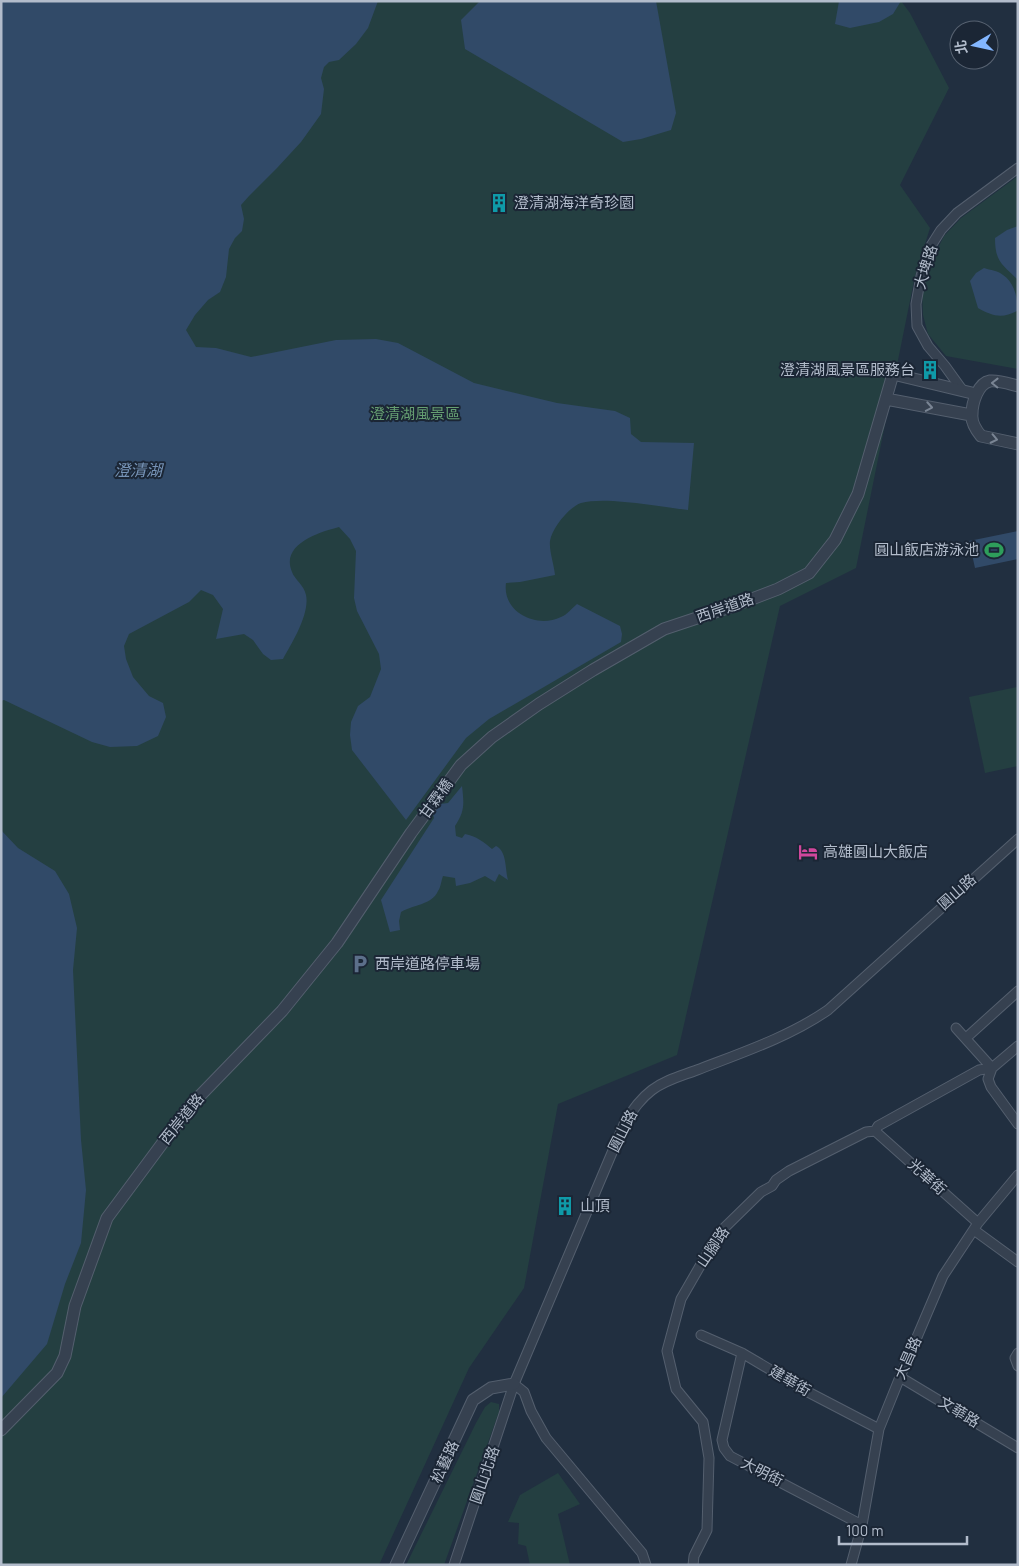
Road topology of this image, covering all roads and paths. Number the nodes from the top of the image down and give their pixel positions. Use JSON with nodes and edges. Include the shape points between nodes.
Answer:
{"nodes":[{"id":1,"x":1018,"y":168,"type":"edge"},
{"id":2,"x":1018,"y":386,"type":"edge"},
{"id":3,"x":963,"y":391,"type":"junction"},
{"id":4,"x":976,"y":394,"type":"junction"},
{"id":5,"x":886,"y":399,"type":"junction"},
{"id":6,"x":971,"y":415,"type":"junction"},
{"id":7,"x":1018,"y":444,"type":"edge"},
{"id":8,"x":461,"y":764,"type":"joint"},
{"id":9,"x":411,"y":833,"type":"joint"},
{"id":10,"x":1018,"y":838,"type":"edge"},
{"id":11,"x":1018,"y":991,"type":"edge"},
{"id":12,"x":956,"y":1028,"type":"dead end"},
{"id":13,"x":966,"y":1038,"type":"junction"},
{"id":14,"x":1018,"y":1046,"type":"edge"},
{"id":15,"x":992,"y":1068,"type":"junction"},
{"id":16,"x":1018,"y":1124,"type":"edge"},
{"id":17,"x":875,"y":1131,"type":"junction"},
{"id":18,"x":1018,"y":1175,"type":"edge"},
{"id":19,"x":976,"y":1226,"type":"junction"},
{"id":20,"x":1018,"y":1262,"type":"edge"},
{"id":21,"x":701,"y":1335,"type":"dead end"},
{"id":22,"x":742,"y":1353,"type":"junction"},
{"id":23,"x":1018,"y":1353,"type":"edge"},
{"id":24,"x":1018,"y":1366,"type":"edge"},
{"id":25,"x":900,"y":1377,"type":"junction"},
{"id":26,"x":514,"y":1384,"type":"junction"},
{"id":27,"x":879,"y":1429,"type":"junction"},
{"id":28,"x":1,"y":1430,"type":"edge"},
{"id":29,"x":1018,"y":1448,"type":"edge"},
{"id":30,"x":862,"y":1525,"type":"junction"},
{"id":31,"x":396,"y":1565,"type":"edge"},
{"id":32,"x":454,"y":1565,"type":"edge"},
{"id":33,"x":646,"y":1565,"type":"edge"},
{"id":34,"x":693,"y":1565,"type":"edge"},
{"id":35,"x":851,"y":1565,"type":"edge"}],
"edges":[{"from":1,"to":3,"type":"street","name":"大埤路","via":[[957,213],[941,230],[929,249],[921,276],[916,304],[917,326],[928,346]]},
{"from":2,"to":4,"type":"street","one_way":true,"via":[[992,381],[985,383]]},
{"from":3,"to":4,"type":"street"},
{"from":3,"to":5,"type":"street","name":"西岸道路","via":[[893,374]]},
{"from":4,"to":6,"type":"street"},
{"from":5,"to":6,"type":"street","one_way":true},
{"from":5,"to":8,"type":"street","name":"西岸道路","via":[[858,494],[835,540],[809,573],[778,589],[664,629],[539,704]]},
{"from":6,"to":7,"type":"street","one_way":true,"via":[[980,436]]},
{"from":8,"to":9,"type":"street","name":"甘霖橋"},
{"from":9,"to":28,"type":"street","name":"西岸道路","via":[[337,943],[282,1011],[190,1106],[107,1218],[75,1306],[65,1356],[57,1373]]},
{"from":10,"to":26,"type":"street","name":"圓山路","via":[[828,1010],[797,1029],[667,1080],[640,1100],[625,1122]]},
{"from":11,"to":13,"type":"street"},
{"from":12,"to":13,"type":"street"},
{"from":13,"to":15,"type":"street"},
{"from":14,"to":15,"type":"street","name":"山腳路"},
{"from":15,"to":16,"type":"street","via":[[988,1079],[991,1087]]},
{"from":15,"to":17,"type":"street","name":"山腳路","via":[[979,1070],[878,1126]]},
{"from":17,"to":19,"type":"street","name":"光華街"},
{"from":17,"to":34,"type":"street","name":"山腳路","via":[[866,1132],[789,1171],[761,1192],[719,1233],[681,1299],[667,1352],[676,1389],[703,1422],[709,1458],[708,1530],[694,1556]]},
{"from":18,"to":19,"type":"street","name":"大昌路"},
{"from":19,"to":20,"type":"street","name":"光華街"},
{"from":19,"to":25,"type":"street","name":"大昌路","via":[[943,1276]]},
{"from":21,"to":22,"type":"street","name":"建華街"},
{"from":22,"to":27,"type":"street","name":"建華街"},
{"from":22,"to":30,"type":"street","name":"大明街","via":[[722,1440],[724,1448],[730,1456]]},
{"from":23,"to":24,"type":"street","via":[[1015,1358]]},
{"from":25,"to":27,"type":"street","name":"大昌路"},
{"from":25,"to":29,"type":"street","name":"文華路"},
{"from":26,"to":31,"type":"street","name":"松藝路","via":[[491,1388],[473,1400]]},
{"from":26,"to":32,"type":"street","name":"圓山北路"},
{"from":26,"to":33,"type":"street","via":[[524,1392],[546,1438],[642,1553]]},
{"from":27,"to":30,"type":"street","name":"大昌路"},
{"from":30,"to":35,"type":"street","name":"大昌路"}]}
